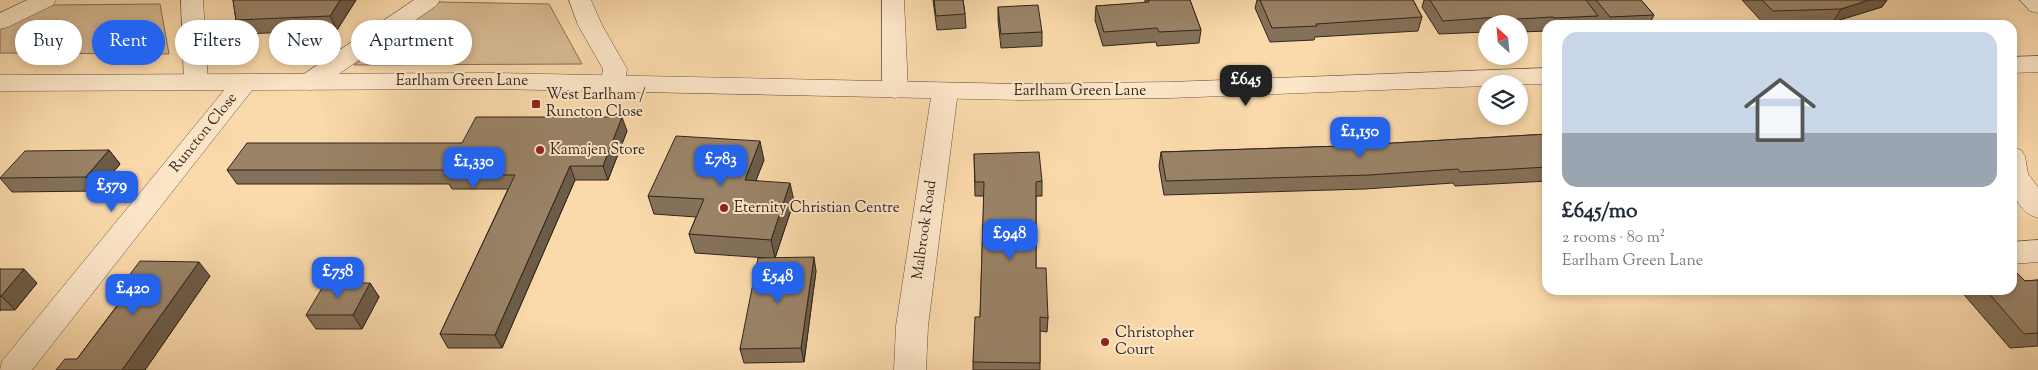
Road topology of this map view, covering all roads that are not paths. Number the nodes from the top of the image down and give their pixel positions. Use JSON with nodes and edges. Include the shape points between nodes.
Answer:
{"nodes":[{"id":1,"x":44,"y":0,"type":"edge"},
{"id":2,"x":192,"y":0,"type":"edge"},
{"id":3,"x":429,"y":0,"type":"edge"},
{"id":4,"x":580,"y":0,"type":"edge"},
{"id":5,"x":893,"y":0,"type":"edge"},
{"id":6,"x":2031,"y":0,"type":"edge"},
{"id":7,"x":2038,"y":6,"type":"edge"},
{"id":8,"x":0,"y":22,"type":"edge"},
{"id":9,"x":2038,"y":64,"type":"edge"},
{"id":10,"x":2017,"y":65,"type":"edge"},
{"id":11,"x":1542,"y":76,"type":"edge"},
{"id":12,"x":196,"y":82,"type":"junction"},
{"id":13,"x":310,"y":82,"type":"junction"},
{"id":14,"x":613,"y":82,"type":"junction"},
{"id":15,"x":0,"y":83,"type":"edge"},
{"id":16,"x":244,"y":83,"type":"junction"},
{"id":17,"x":895,"y":90,"type":"junction"},
{"id":18,"x":945,"y":91,"type":"junction"},
{"id":19,"x":2017,"y":179,"type":"edge"},
{"id":20,"x":2038,"y":208,"type":"edge"},
{"id":21,"x":2038,"y":251,"type":"edge"},
{"id":22,"x":2017,"y":253,"type":"edge"},
{"id":23,"x":13,"y":370,"type":"edge"},
{"id":24,"x":910,"y":370,"type":"edge"}],
"edges":[{"from":1,"to":8,"type":"street"},
{"from":2,"to":12,"type":"street"},
{"from":3,"to":13,"type":"street"},
{"from":4,"to":14,"type":"street","via":[[615,69]]},
{"from":5,"to":17,"type":"street"},
{"from":6,"to":7,"type":"street"},
{"from":9,"to":10,"type":"street"},
{"from":11,"to":18,"type":"street","name":"Earlham Green Lane","via":[[1170,90]]},
{"from":12,"to":15,"type":"street","name":"Earlham Green Lane"},
{"from":12,"to":16,"type":"street","name":"Earlham Green Lane"},
{"from":13,"to":14,"type":"street","name":"Earlham Green Lane"},
{"from":13,"to":16,"type":"street","name":"Earlham Green Lane"},
{"from":14,"to":17,"type":"street","name":"Earlham Green Lane"},
{"from":16,"to":23,"type":"street","name":"Runcton Close"},
{"from":17,"to":18,"type":"street","name":"Earlham Green Lane"},
{"from":18,"to":24,"type":"street","name":"Malbrook Road","via":[[912,326]]},
{"from":19,"to":20,"type":"street"},
{"from":21,"to":22,"type":"street"}]}
